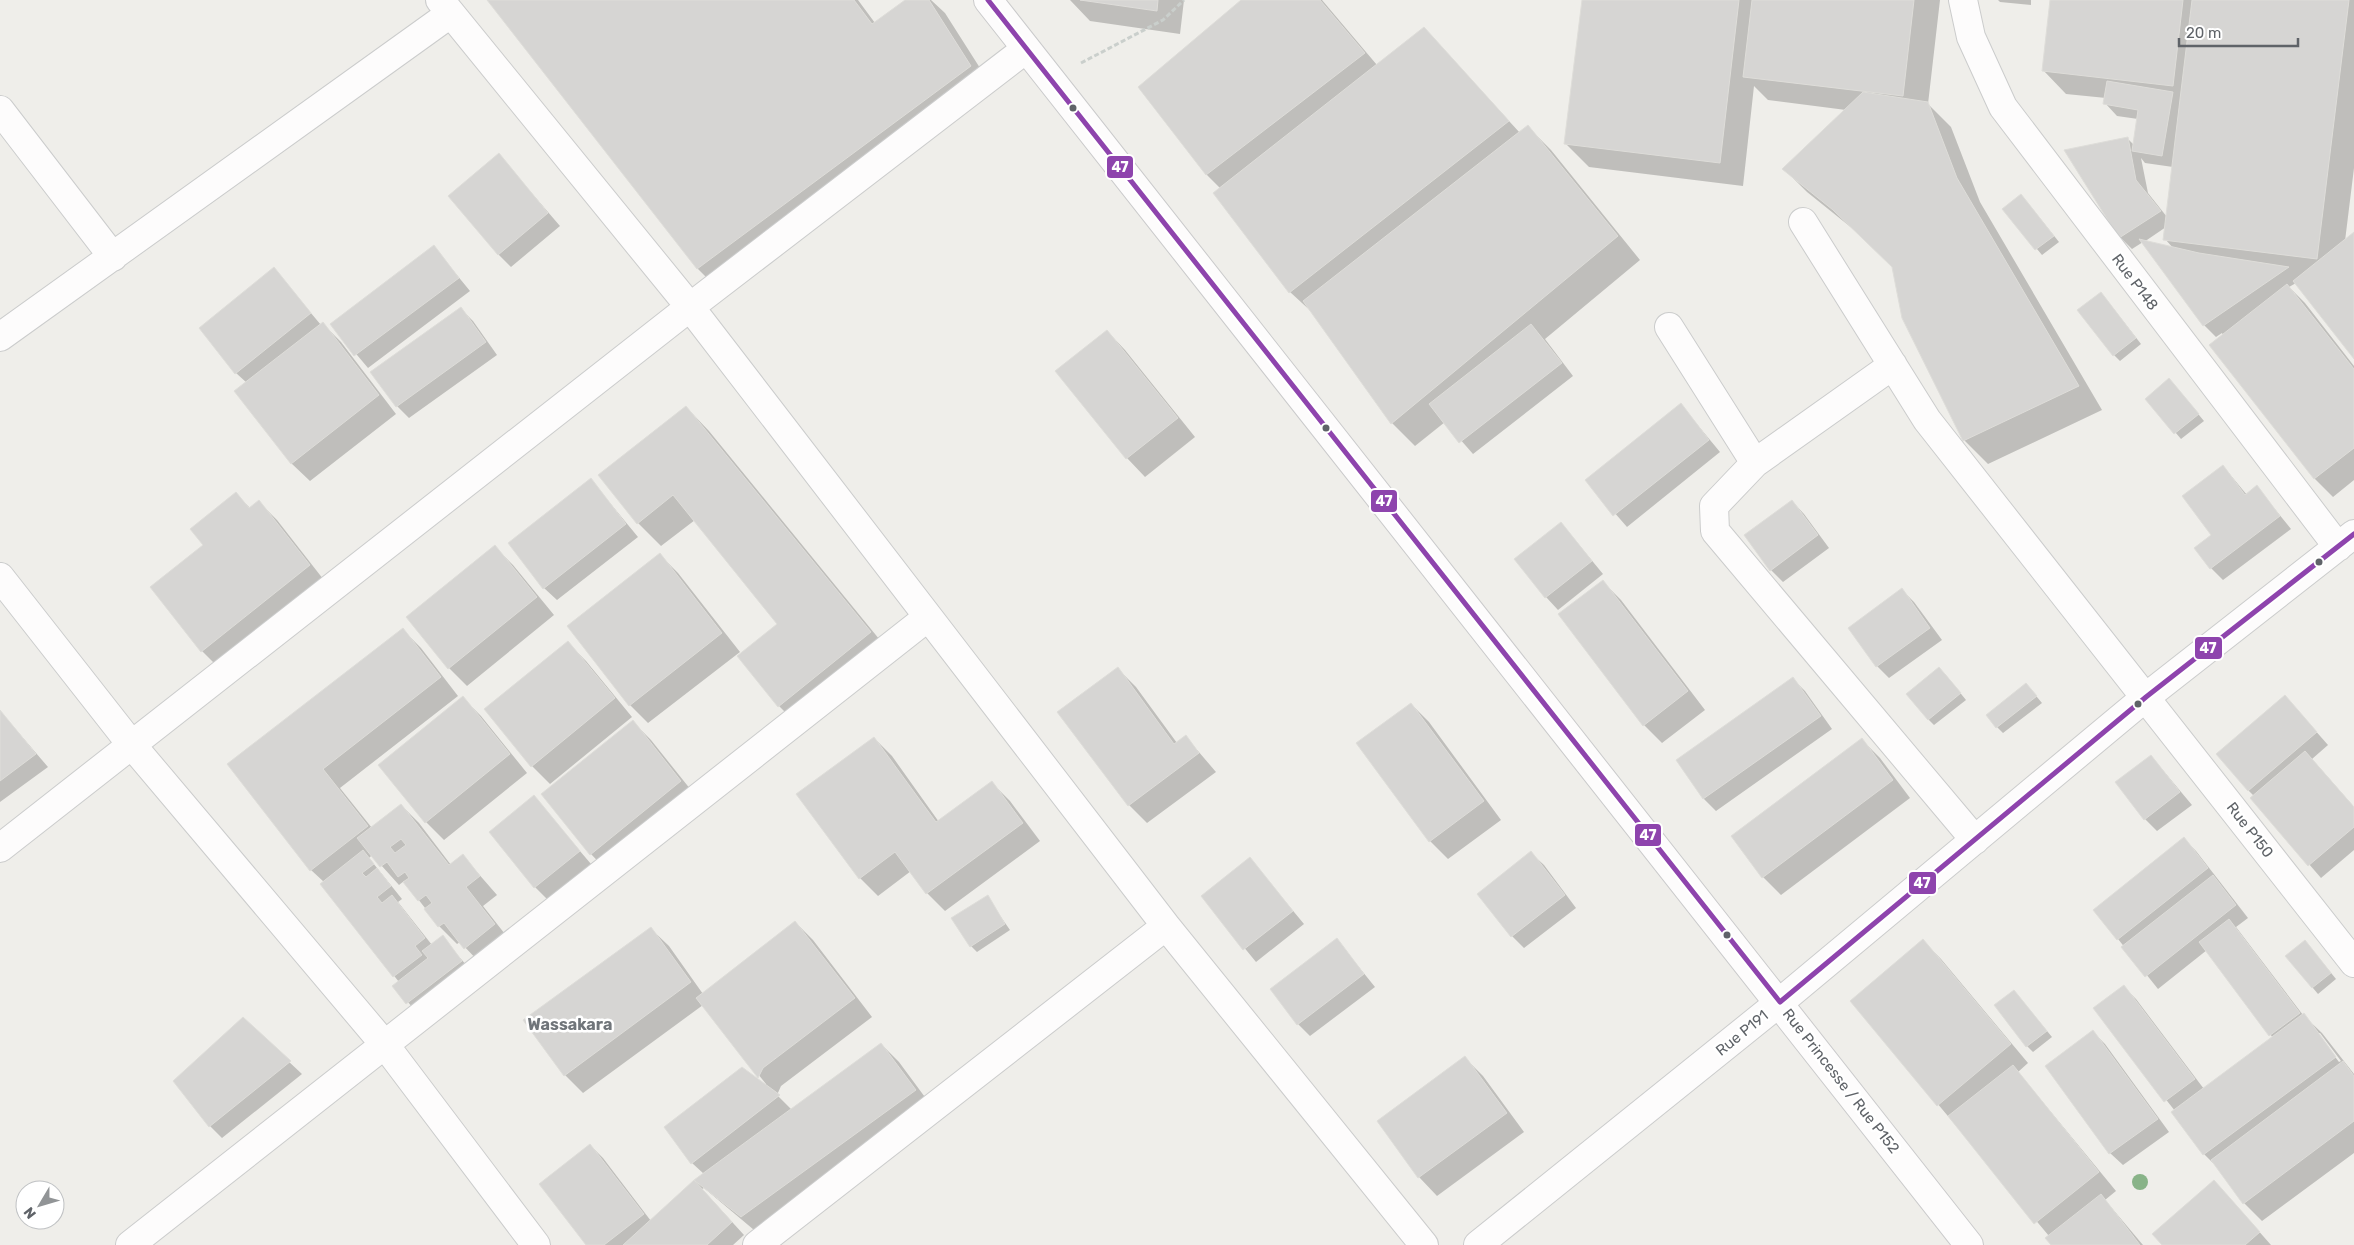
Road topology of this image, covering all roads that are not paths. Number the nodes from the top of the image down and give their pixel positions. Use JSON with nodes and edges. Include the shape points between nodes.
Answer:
{"nodes":[{"id":1,"x":988,"y":0,"type":"edge"},
{"id":2,"x":1963,"y":0,"type":"edge"},
{"id":3,"x":445,"y":7,"type":"edge"},
{"id":4,"x":1026,"y":49,"type":"junction"},
{"id":5,"x":0,"y":110,"type":"edge"},
{"id":6,"x":1803,"y":222,"type":"dead end"},
{"id":7,"x":113,"y":257,"type":"junction"},
{"id":8,"x":690,"y":307,"type":"junction"},
{"id":9,"x":1669,"y":327,"type":"dead end"},
{"id":10,"x":0,"y":337,"type":"edge"},
{"id":11,"x":1893,"y":365,"type":"junction"},
{"id":12,"x":1755,"y":463,"type":"junction"},
{"id":13,"x":2346,"y":541,"type":"edge"},
{"id":14,"x":0,"y":577,"type":"edge"},
{"id":15,"x":928,"y":617,"type":"junction"},
{"id":16,"x":2146,"y":697,"type":"junction"},
{"id":17,"x":131,"y":744,"type":"junction"},
{"id":18,"x":1975,"y":840,"type":"junction"},
{"id":19,"x":0,"y":848,"type":"edge"},
{"id":20,"x":1166,"y":926,"type":"junction"},
{"id":21,"x":2354,"y":964,"type":"edge"},
{"id":22,"x":1780,"y":1002,"type":"junction"},
{"id":23,"x":385,"y":1045,"type":"junction"},
{"id":24,"x":130,"y":1245,"type":"edge"},
{"id":25,"x":536,"y":1245,"type":"edge"},
{"id":26,"x":757,"y":1245,"type":"edge"},
{"id":27,"x":1424,"y":1245,"type":"edge"},
{"id":28,"x":1478,"y":1245,"type":"edge"},
{"id":29,"x":1969,"y":1245,"type":"edge"}],
"edges":[{"from":1,"to":4,"type":"street","name":"Rue Princesse / Rue P152"},
{"from":2,"to":13,"type":"street","name":"Rue P148","via":[[1971,37],[2002,107]]},
{"from":3,"to":7,"type":"street"},
{"from":3,"to":8,"type":"street"},
{"from":4,"to":8,"type":"street"},
{"from":4,"to":22,"type":"street","name":"Rue Princesse / Rue P152"},
{"from":5,"to":7,"type":"street"},
{"from":6,"to":11,"type":"street","name":"Rue P150"},
{"from":7,"to":10,"type":"street"},
{"from":8,"to":15,"type":"street"},
{"from":8,"to":17,"type":"street"},
{"from":9,"to":12,"type":"street"},
{"from":11,"to":12,"type":"street"},
{"from":11,"to":16,"type":"street","name":"Rue P150","via":[[1928,420]]},
{"from":12,"to":18,"type":"street","via":[[1714,506],[1715,531]]},
{"from":13,"to":16,"type":"street","name":"Rue P191"},
{"from":14,"to":17,"type":"street"},
{"from":15,"to":20,"type":"street"},
{"from":15,"to":23,"type":"street"},
{"from":16,"to":18,"type":"street","name":"Rue P191"},
{"from":16,"to":21,"type":"street","name":"Rue P150"},
{"from":17,"to":19,"type":"street"},
{"from":17,"to":23,"type":"street"},
{"from":18,"to":22,"type":"street","name":"Rue P191"},
{"from":20,"to":26,"type":"street"},
{"from":20,"to":27,"type":"street"},
{"from":22,"to":28,"type":"street","name":"Rue P191"},
{"from":22,"to":29,"type":"street","name":"Rue Princesse / Rue P152"},
{"from":23,"to":24,"type":"street"},
{"from":23,"to":25,"type":"street"}]}
